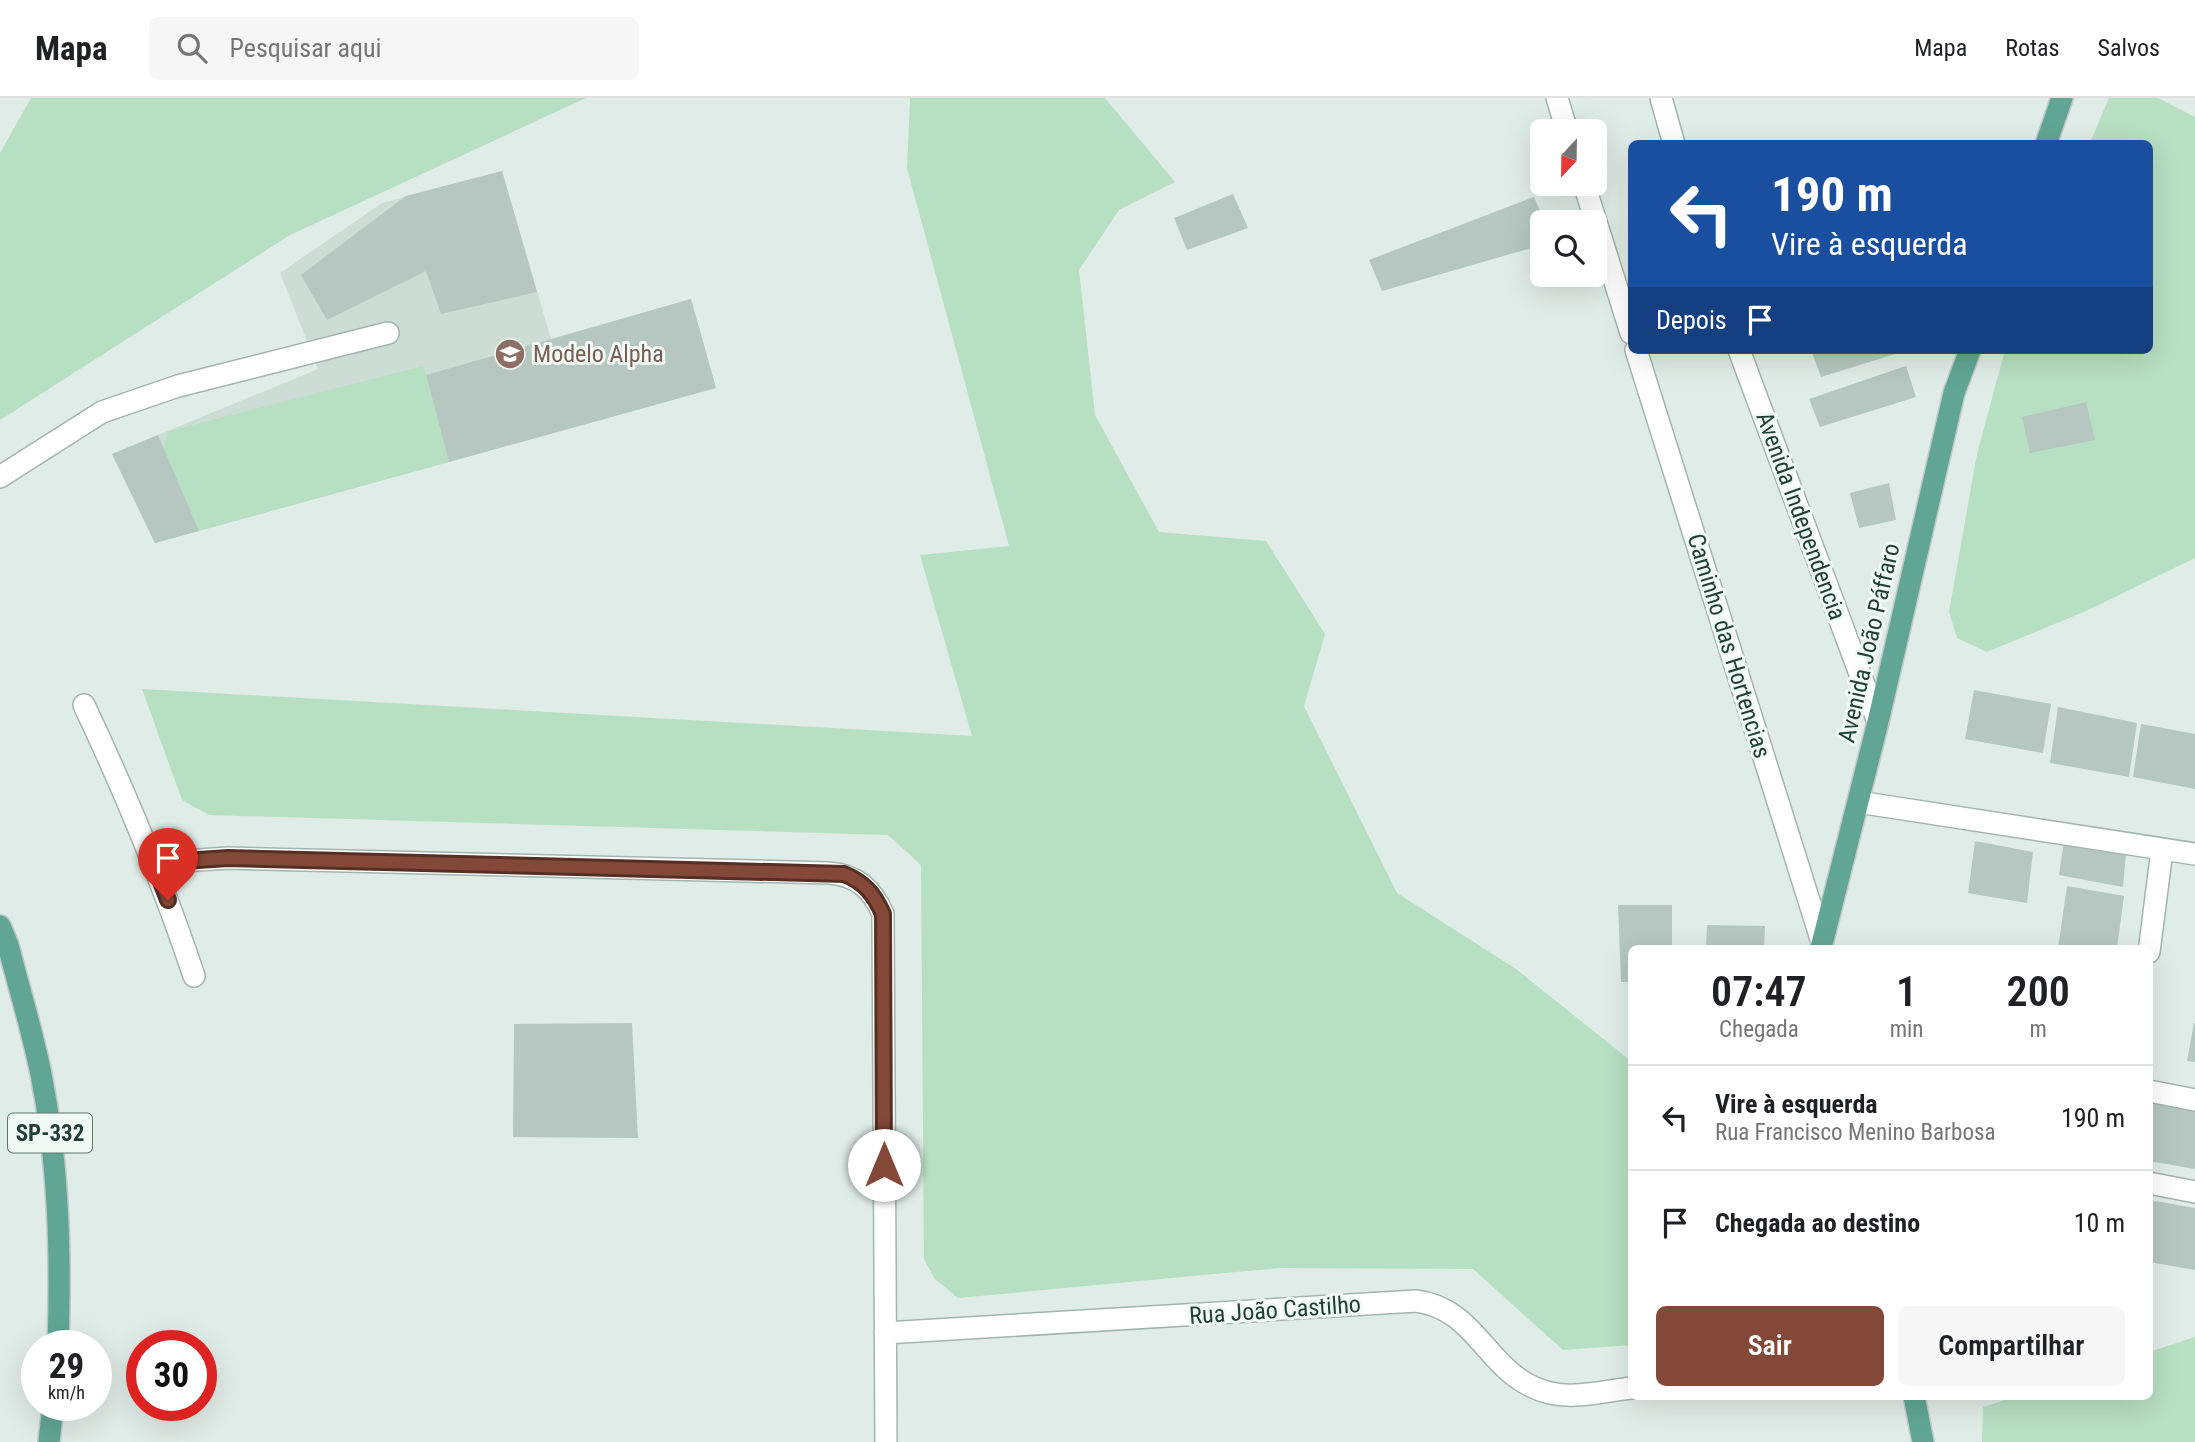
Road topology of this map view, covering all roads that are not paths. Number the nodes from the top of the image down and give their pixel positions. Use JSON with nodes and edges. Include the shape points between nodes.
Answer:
{"nodes":[{"id":1,"x":1557,"y":98,"type":"edge"},
{"id":2,"x":1661,"y":98,"type":"edge"},
{"id":3,"x":2062,"y":98,"type":"edge"},
{"id":4,"x":1563,"y":119,"type":"edge"},
{"id":5,"x":1673,"y":140,"type":"edge"},
{"id":6,"x":2047,"y":140,"type":"edge"},
{"id":7,"x":1588,"y":196,"type":"edge"},
{"id":8,"x":1628,"y":323,"type":"edge"},
{"id":9,"x":388,"y":333,"type":"dead end"},
{"id":10,"x":1637,"y":354,"type":"edge"},
{"id":11,"x":1740,"y":354,"type":"edge"},
{"id":12,"x":1969,"y":354,"type":"edge"},
{"id":13,"x":0,"y":477,"type":"edge"},
{"id":14,"x":85,"y":705,"type":"dead end"},
{"id":15,"x":1878,"y":722,"type":"junction"},
{"id":16,"x":1858,"y":802,"type":"junction"},
{"id":17,"x":2162,"y":850,"type":"junction"},
{"id":18,"x":2195,"y":853,"type":"edge"},
{"id":19,"x":154,"y":863,"type":"junction"},
{"id":20,"x":0,"y":926,"type":"edge"},
{"id":21,"x":1822,"y":945,"type":"edge"},
{"id":22,"x":2150,"y":945,"type":"edge"},
{"id":23,"x":194,"y":976,"type":"dead end"},
{"id":24,"x":2153,"y":1092,"type":"edge"},
{"id":25,"x":2195,"y":1100,"type":"edge"},
{"id":26,"x":2153,"y":1184,"type":"edge"},
{"id":27,"x":2195,"y":1192,"type":"edge"},
{"id":28,"x":59,"y":1330,"type":"edge"},
{"id":29,"x":886,"y":1333,"type":"junction"},
{"id":30,"x":1628,"y":1388,"type":"edge"},
{"id":31,"x":1915,"y":1400,"type":"edge"},
{"id":32,"x":51,"y":1421,"type":"edge"},
{"id":33,"x":49,"y":1442,"type":"edge"},
{"id":34,"x":886,"y":1442,"type":"edge"},
{"id":35,"x":1923,"y":1442,"type":"edge"}],
"edges":[{"from":1,"to":4,"type":"street"},
{"from":2,"to":5,"type":"street"},
{"from":3,"to":6,"type":"main road"},
{"from":7,"to":8,"type":"street"},
{"from":9,"to":13,"type":"street","via":[[177,386],[102,412]]},
{"from":10,"to":21,"type":"street","name":"Caminho das Hortencias"},
{"from":11,"to":15,"type":"street","name":"Avenida Independencia"},
{"from":12,"to":15,"type":"main road","name":"Avenida João Páffaro","via":[[1954,393]]},
{"from":14,"to":19,"type":"street"},
{"from":15,"to":16,"type":"main road","name":"Avenida João Páffaro"},
{"from":16,"to":17,"type":"street"},
{"from":16,"to":21,"type":"main road","name":"Avenida João Páffaro"},
{"from":17,"to":18,"type":"street"},
{"from":17,"to":22,"type":"street"},
{"from":19,"to":23,"type":"street"},
{"from":19,"to":29,"type":"street","via":[[228,858],[829,873],[857,879],[883,914]]},
{"from":20,"to":28,"type":"main road","number":"SP-332","via":[[41,1074],[51,1140],[58,1219]]},
{"from":24,"to":25,"type":"street"},
{"from":26,"to":27,"type":"street"},
{"from":29,"to":30,"type":"street","name":"Rua João Castilho","via":[[1416,1301],[1443,1307],[1458,1317],[1498,1363],[1532,1387],[1573,1395]]},
{"from":29,"to":34,"type":"street"},
{"from":31,"to":35,"type":"main road"},
{"from":32,"to":33,"type":"main road"}]}
